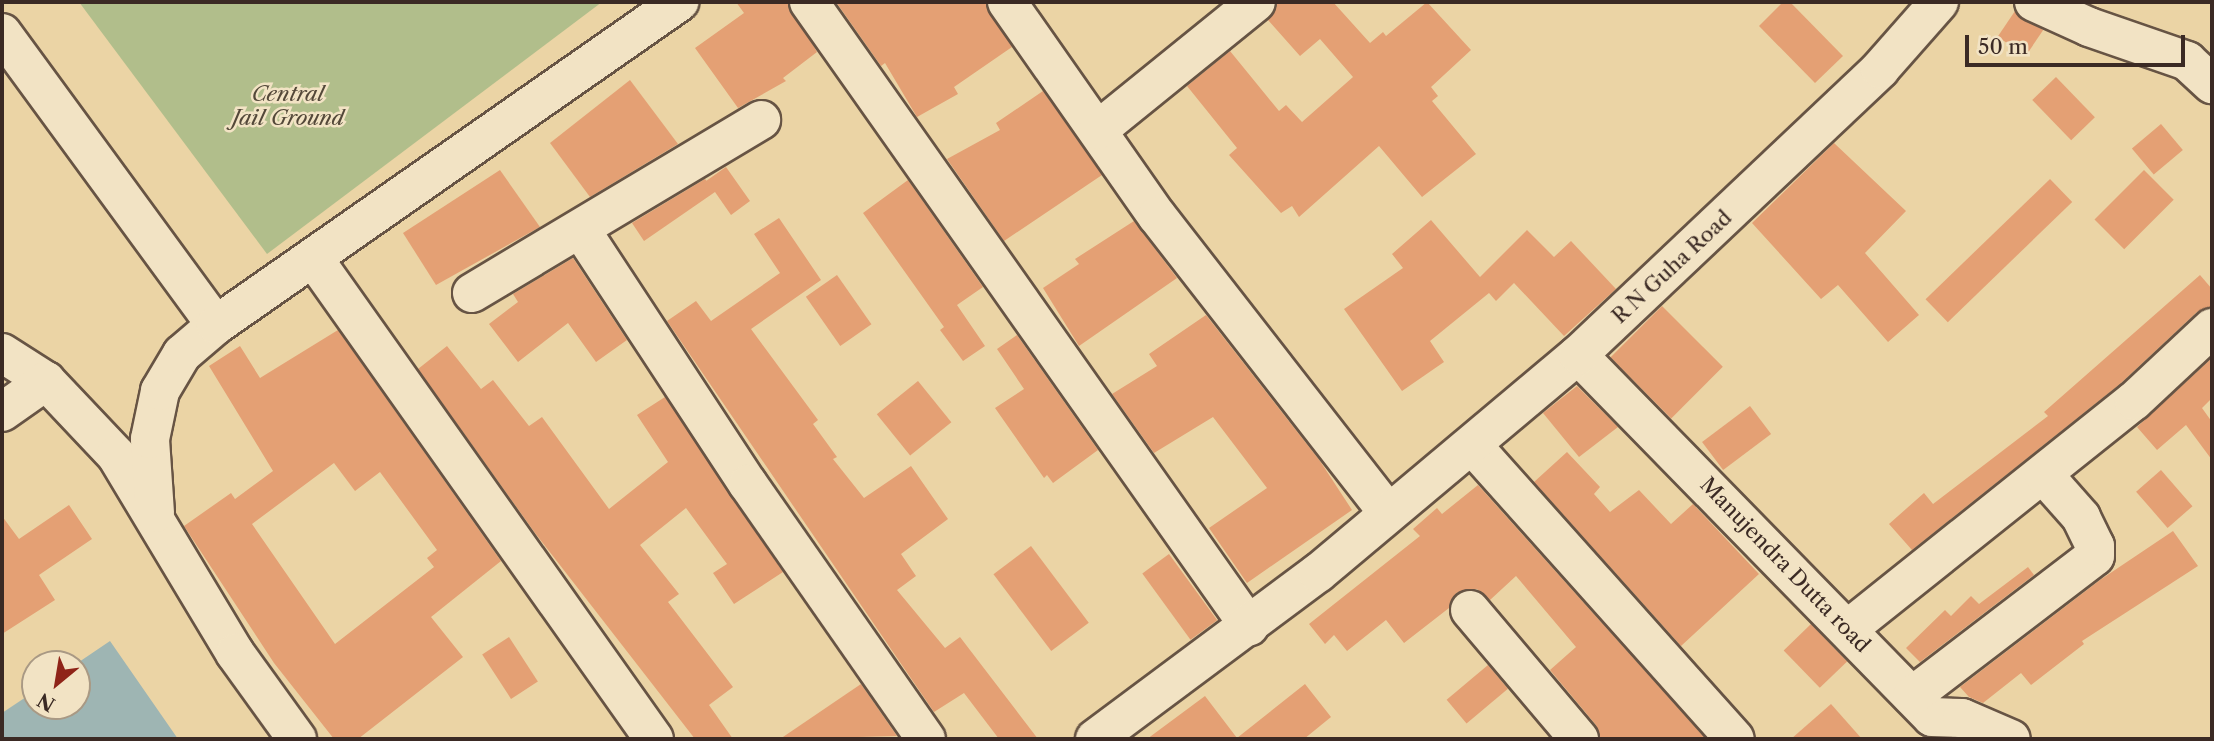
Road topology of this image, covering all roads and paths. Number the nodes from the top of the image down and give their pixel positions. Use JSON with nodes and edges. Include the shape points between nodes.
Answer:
{"nodes":[{"id":1,"x":679,"y":2,"type":"edge"},
{"id":2,"x":809,"y":2,"type":"edge"},
{"id":3,"x":1007,"y":2,"type":"edge"},
{"id":4,"x":1256,"y":2,"type":"edge"},
{"id":5,"x":1938,"y":2,"type":"edge"},
{"id":6,"x":2034,"y":2,"type":"edge"},
{"id":7,"x":2,"y":33,"type":"edge"},
{"id":8,"x":2212,"y":84,"type":"edge"},
{"id":9,"x":761,"y":120,"type":"dead end"},
{"id":10,"x":1098,"y":130,"type":"junction"},
{"id":11,"x":581,"y":230,"type":"junction"},
{"id":12,"x":314,"y":259,"type":"junction"},
{"id":13,"x":472,"y":293,"type":"dead end"},
{"id":14,"x":216,"y":325,"type":"junction"},
{"id":15,"x":2212,"y":328,"type":"edge"},
{"id":16,"x":2,"y":353,"type":"edge"},
{"id":17,"x":1578,"y":355,"type":"junction"},
{"id":18,"x":46,"y":381,"type":"junction"},
{"id":19,"x":2,"y":412,"type":"edge"},
{"id":20,"x":1472,"y":445,"type":"junction"},
{"id":21,"x":2043,"y":474,"type":"junction"},
{"id":22,"x":155,"y":513,"type":"junction"},
{"id":23,"x":1388,"y":513,"type":"junction"},
{"id":24,"x":1470,"y":610,"type":"dead end"},
{"id":25,"x":1249,"y":626,"type":"junction"},
{"id":26,"x":1848,"y":629,"type":"junction"},
{"id":27,"x":1918,"y":717,"type":"edge"},
{"id":28,"x":297,"y":739,"type":"edge"},
{"id":29,"x":654,"y":739,"type":"edge"},
{"id":30,"x":926,"y":739,"type":"edge"},
{"id":31,"x":1095,"y":739,"type":"edge"},
{"id":32,"x":1579,"y":739,"type":"edge"},
{"id":33,"x":1735,"y":739,"type":"edge"},
{"id":34,"x":2011,"y":739,"type":"edge"}],
"edges":[{"from":1,"to":12,"type":"street"},
{"from":2,"to":25,"type":"street"},
{"from":3,"to":10,"type":"street"},
{"from":4,"to":10,"type":"street"},
{"from":5,"to":17,"type":"street","name":"R N Guha Road","via":[[1871,78]]},
{"from":6,"to":8,"type":"street","via":[[2089,27],[2187,61]]},
{"from":7,"to":14,"type":"street"},
{"from":9,"to":11,"type":"street"},
{"from":10,"to":23,"type":"street","via":[[1157,216]]},
{"from":11,"to":13,"type":"street"},
{"from":11,"to":30,"type":"street","via":[[748,484]]},
{"from":12,"to":14,"type":"street"},
{"from":12,"to":29,"type":"street"},
{"from":14,"to":22,"type":"street","via":[[182,354],[160,391],[150,439]]},
{"from":15,"to":21,"type":"street","via":[[2134,401]]},
{"from":16,"to":18,"type":"street"},
{"from":17,"to":20,"type":"street","name":"R N Guha Road"},
{"from":17,"to":26,"type":"street","name":"Manujendra Dutta road"},
{"from":18,"to":19,"type":"street"},
{"from":18,"to":22,"type":"street","via":[[108,446]]},
{"from":20,"to":23,"type":"street","name":"R N Guha Road"},
{"from":20,"to":33,"type":"street"},
{"from":21,"to":26,"type":"street"},
{"from":21,"to":27,"type":"street","via":[[2081,517],[2095,556]]},
{"from":22,"to":28,"type":"street","via":[[235,653]]},
{"from":23,"to":25,"type":"street","name":"R N Guha Road"},
{"from":24,"to":32,"type":"street"},
{"from":25,"to":31,"type":"street","name":"R N Guha Road"},
{"from":26,"to":27,"type":"street","name":"Manujendra Dutta road"},
{"from":27,"to":34,"type":"street","via":[[1962,718]]}]}
